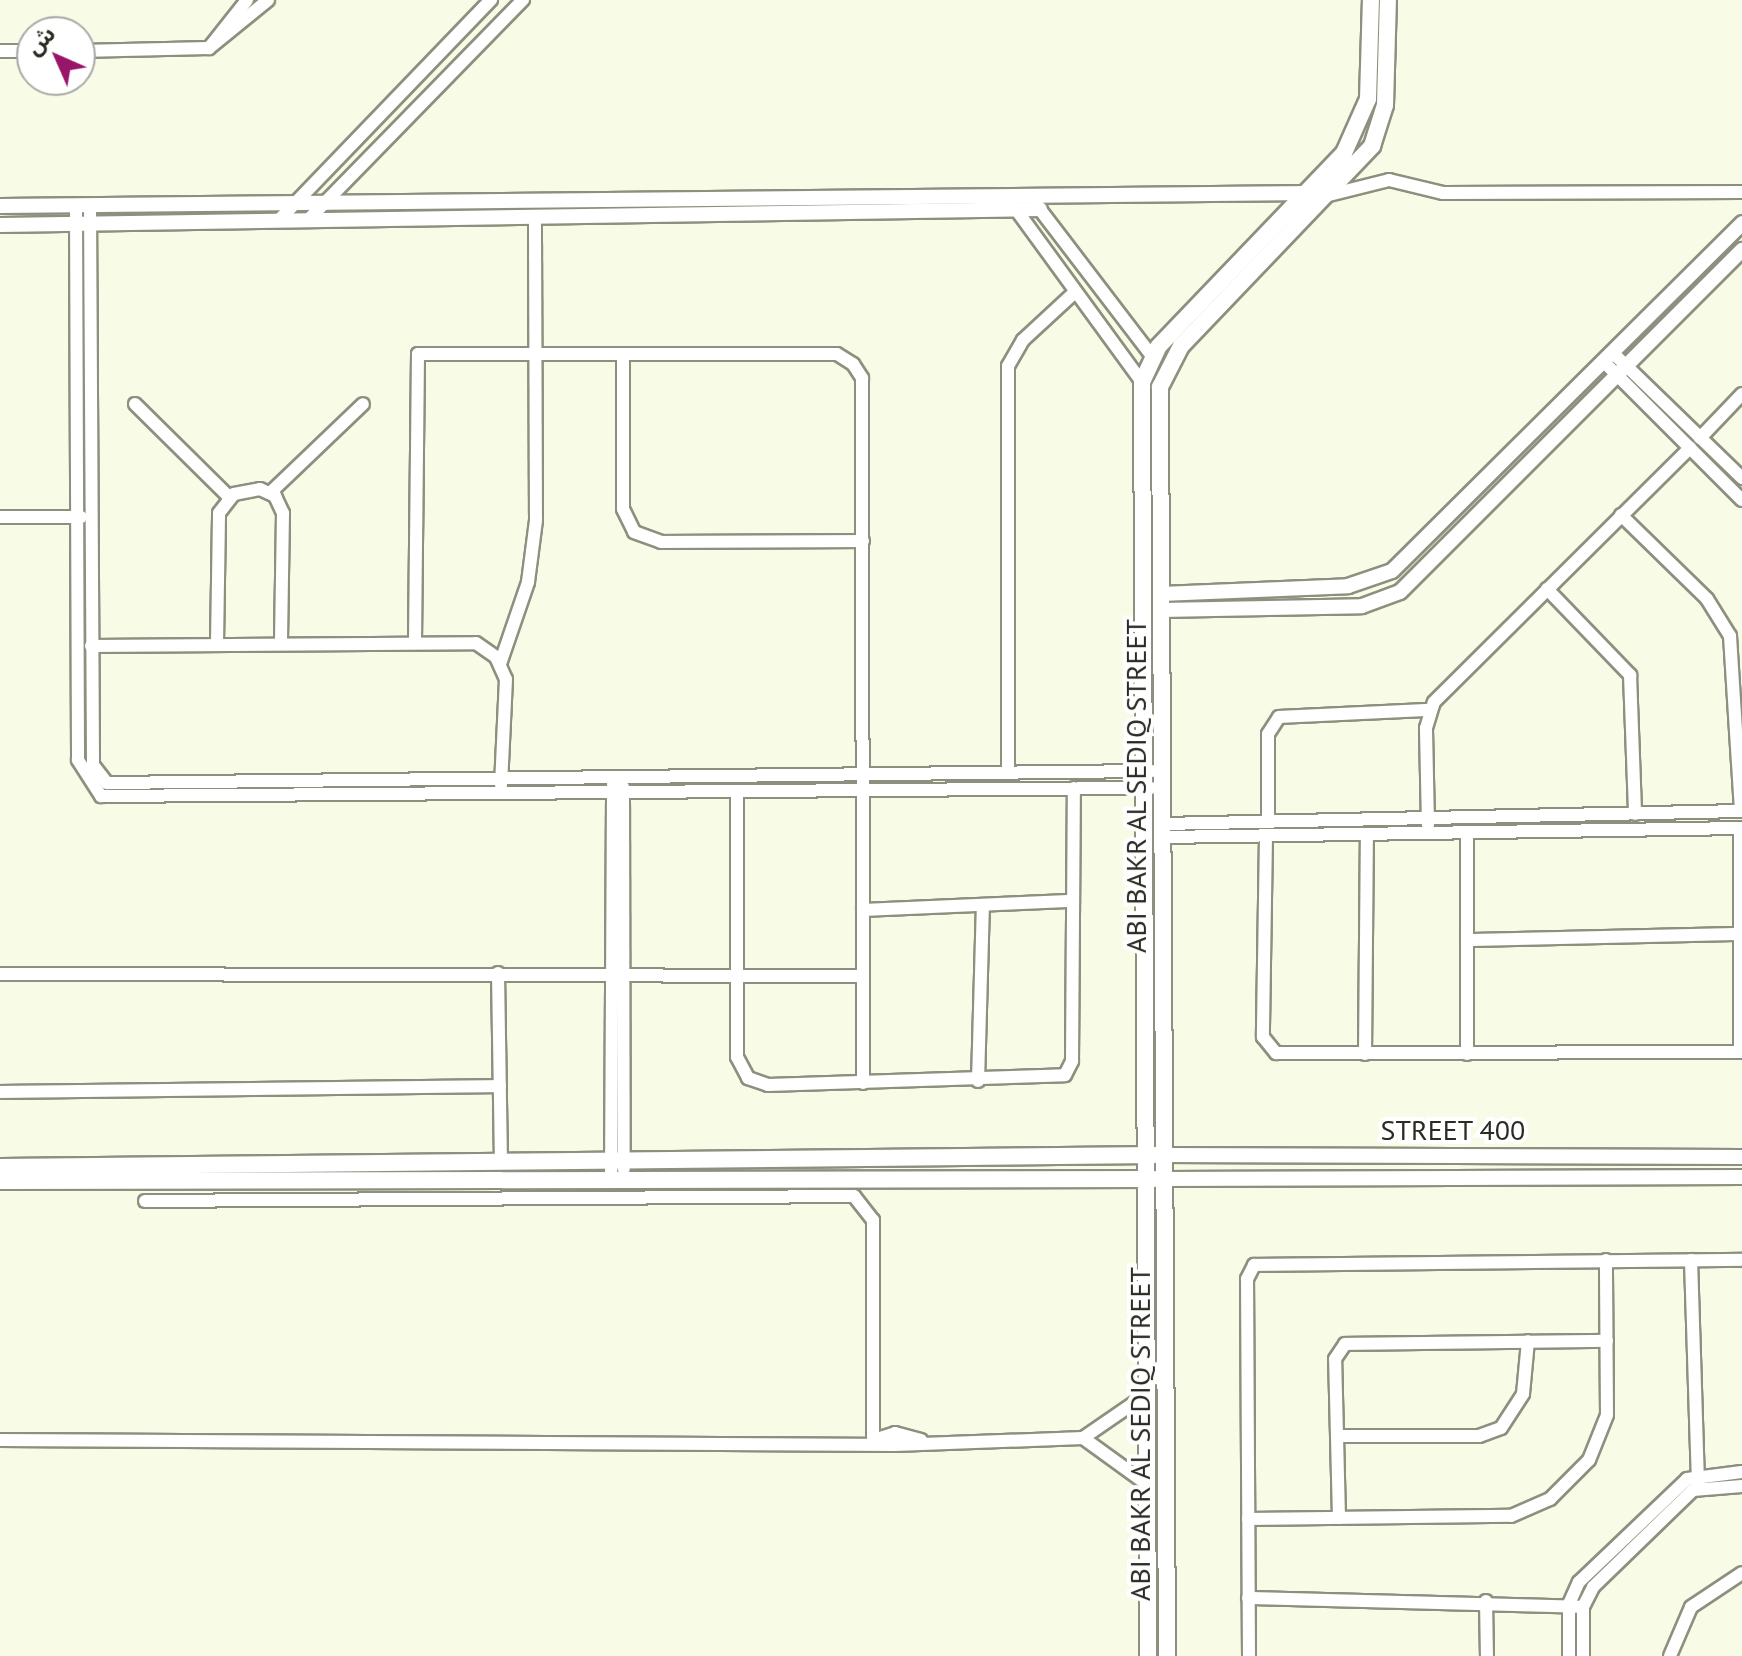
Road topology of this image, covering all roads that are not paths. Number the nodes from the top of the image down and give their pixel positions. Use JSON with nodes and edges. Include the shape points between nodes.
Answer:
{"nodes":[{"id":1,"x":247,"y":0,"type":"edge"},
{"id":2,"x":268,"y":0,"type":"edge"},
{"id":3,"x":491,"y":0,"type":"edge"},
{"id":4,"x":523,"y":0,"type":"edge"},
{"id":5,"x":1371,"y":0,"type":"edge"},
{"id":6,"x":1388,"y":0,"type":"edge"},
{"id":7,"x":209,"y":48,"type":"junction"},
{"id":8,"x":96,"y":51,"type":"edge"},
{"id":9,"x":1002,"y":191,"type":"junction"},
{"id":10,"x":1026,"y":191,"type":"junction"},
{"id":11,"x":1742,"y":192,"type":"edge"},
{"id":12,"x":1304,"y":193,"type":"junction"},
{"id":13,"x":1329,"y":195,"type":"junction"},
{"id":14,"x":298,"y":202,"type":"junction"},
{"id":15,"x":326,"y":202,"type":"junction"},
{"id":16,"x":0,"y":206,"type":"edge"},
{"id":17,"x":83,"y":207,"type":"junction"},
{"id":18,"x":1015,"y":208,"type":"junction"},
{"id":19,"x":1040,"y":209,"type":"junction"},
{"id":20,"x":535,"y":216,"type":"junction"},
{"id":21,"x":279,"y":220,"type":"junction"},
{"id":22,"x":308,"y":220,"type":"junction"},
{"id":23,"x":1742,"y":223,"type":"edge"},
{"id":24,"x":83,"y":224,"type":"junction"},
{"id":25,"x":0,"y":225,"type":"edge"},
{"id":26,"x":1742,"y":250,"type":"edge"},
{"id":27,"x":76,"y":251,"type":"junction"},
{"id":28,"x":90,"y":251,"type":"junction"},
{"id":29,"x":1075,"y":292,"type":"junction"},
{"id":30,"x":532,"y":353,"type":"junction"},
{"id":31,"x":623,"y":354,"type":"junction"},
{"id":32,"x":76,"y":355,"type":"junction"},
{"id":33,"x":90,"y":355,"type":"junction"},
{"id":34,"x":1152,"y":356,"type":"junction"},
{"id":35,"x":1608,"y":357,"type":"junction"},
{"id":36,"x":1622,"y":371,"type":"junction"},
{"id":37,"x":1142,"y":382,"type":"junction"},
{"id":38,"x":1742,"y":394,"type":"edge"},
{"id":39,"x":135,"y":404,"type":"dead end"},
{"id":40,"x":363,"y":404,"type":"dead end"},
{"id":41,"x":1700,"y":438,"type":"junction"},
{"id":42,"x":1690,"y":448,"type":"junction"},
{"id":43,"x":1742,"y":478,"type":"edge"},
{"id":44,"x":271,"y":492,"type":"junction"},
{"id":45,"x":229,"y":497,"type":"junction"},
{"id":46,"x":1742,"y":500,"type":"edge"},
{"id":47,"x":1621,"y":515,"type":"junction"},
{"id":48,"x":0,"y":517,"type":"edge"},
{"id":49,"x":76,"y":517,"type":"junction"},
{"id":50,"x":91,"y":517,"type":"junction"},
{"id":51,"x":863,"y":541,"type":"junction"},
{"id":52,"x":1547,"y":589,"type":"junction"},
{"id":53,"x":1161,"y":602,"type":"junction"},
{"id":54,"x":415,"y":641,"type":"junction"},
{"id":55,"x":281,"y":642,"type":"junction"},
{"id":56,"x":217,"y":644,"type":"junction"},
{"id":57,"x":91,"y":646,"type":"junction"},
{"id":58,"x":500,"y":664,"type":"junction"},
{"id":59,"x":1430,"y":710,"type":"junction"},
{"id":60,"x":1008,"y":773,"type":"junction"},
{"id":61,"x":863,"y":774,"type":"junction"},
{"id":62,"x":618,"y":777,"type":"junction"},
{"id":63,"x":501,"y":778,"type":"junction"},
{"id":64,"x":1144,"y":779,"type":"junction"},
{"id":65,"x":1163,"y":779,"type":"junction"},
{"id":66,"x":1074,"y":788,"type":"junction"},
{"id":67,"x":863,"y":790,"type":"junction"},
{"id":68,"x":737,"y":791,"type":"junction"},
{"id":69,"x":618,"y":792,"type":"junction"},
{"id":70,"x":500,"y":793,"type":"junction"},
{"id":71,"x":1741,"y":811,"type":"edge"},
{"id":72,"x":1635,"y":814,"type":"junction"},
{"id":73,"x":1428,"y":818,"type":"junction"},
{"id":74,"x":1268,"y":822,"type":"junction"},
{"id":75,"x":1741,"y":828,"type":"edge"},
{"id":76,"x":1163,"y":831,"type":"junction"},
{"id":77,"x":1467,"y":832,"type":"junction"},
{"id":78,"x":1428,"y":833,"type":"junction"},
{"id":79,"x":1367,"y":834,"type":"junction"},
{"id":80,"x":1266,"y":836,"type":"junction"},
{"id":81,"x":1073,"y":901,"type":"junction"},
{"id":82,"x":983,"y":905,"type":"junction"},
{"id":83,"x":863,"y":910,"type":"junction"},
{"id":84,"x":1740,"y":934,"type":"edge"},
{"id":85,"x":1467,"y":940,"type":"junction"},
{"id":86,"x":498,"y":973,"type":"junction"},
{"id":87,"x":0,"y":974,"type":"edge"},
{"id":88,"x":618,"y":974,"type":"junction"},
{"id":89,"x":737,"y":975,"type":"junction"},
{"id":90,"x":863,"y":976,"type":"junction"},
{"id":91,"x":1741,"y":1052,"type":"edge"},
{"id":92,"x":1365,"y":1054,"type":"junction"},
{"id":93,"x":1467,"y":1054,"type":"junction"},
{"id":94,"x":978,"y":1081,"type":"junction"},
{"id":95,"x":863,"y":1083,"type":"junction"},
{"id":96,"x":500,"y":1086,"type":"junction"},
{"id":97,"x":0,"y":1092,"type":"edge"},
{"id":98,"x":1146,"y":1155,"type":"junction"},
{"id":99,"x":1165,"y":1155,"type":"junction"},
{"id":100,"x":1742,"y":1157,"type":"edge"},
{"id":101,"x":501,"y":1160,"type":"junction"},
{"id":102,"x":618,"y":1160,"type":"junction"},
{"id":103,"x":0,"y":1167,"type":"edge"},
{"id":104,"x":1742,"y":1177,"type":"edge"},
{"id":105,"x":1146,"y":1179,"type":"junction"},
{"id":106,"x":1165,"y":1179,"type":"junction"},
{"id":107,"x":618,"y":1180,"type":"junction"},
{"id":108,"x":0,"y":1181,"type":"edge"},
{"id":109,"x":145,"y":1201,"type":"dead end"},
{"id":110,"x":1606,"y":1260,"type":"junction"},
{"id":111,"x":1691,"y":1260,"type":"junction"},
{"id":112,"x":1742,"y":1260,"type":"edge"},
{"id":113,"x":1528,"y":1341,"type":"junction"},
{"id":114,"x":1607,"y":1341,"type":"junction"},
{"id":115,"x":1147,"y":1394,"type":"junction"},
{"id":116,"x":1337,"y":1436,"type":"junction"},
{"id":117,"x":1083,"y":1438,"type":"junction"},
{"id":118,"x":0,"y":1440,"type":"edge"},
{"id":119,"x":875,"y":1440,"type":"junction"},
{"id":120,"x":1742,"y":1472,"type":"edge"},
{"id":121,"x":1698,"y":1481,"type":"junction"},
{"id":122,"x":1148,"y":1485,"type":"junction"},
{"id":123,"x":1742,"y":1486,"type":"edge"},
{"id":124,"x":1339,"y":1518,"type":"junction"},
{"id":125,"x":1248,"y":1519,"type":"junction"},
{"id":126,"x":1742,"y":1573,"type":"edge"},
{"id":127,"x":1248,"y":1598,"type":"junction"},
{"id":128,"x":1486,"y":1601,"type":"junction"},
{"id":129,"x":1569,"y":1604,"type":"junction"},
{"id":130,"x":1583,"y":1607,"type":"junction"},
{"id":131,"x":1148,"y":1656,"type":"edge"},
{"id":132,"x":1167,"y":1656,"type":"edge"},
{"id":133,"x":1249,"y":1656,"type":"edge"},
{"id":134,"x":1487,"y":1656,"type":"edge"},
{"id":135,"x":1569,"y":1656,"type":"edge"},
{"id":136,"x":1583,"y":1656,"type":"edge"},
{"id":137,"x":1670,"y":1656,"type":"edge"}],
"edges":[{"from":1,"to":7,"type":"street"},
{"from":2,"to":7,"type":"street"},
{"from":3,"to":14,"type":"street"},
{"from":4,"to":15,"type":"street"},
{"from":5,"to":12,"type":"main road","name":"ABI BAKR AL SEDIQ STREET","via":[[1370,79],[1360,123],[1344,153]]},
{"from":6,"to":13,"type":"main road","name":"ABI BAKR AL SEDIQ STREET","via":[[1381,126]]},
{"from":7,"to":8,"type":"street"},
{"from":9,"to":10,"type":"street"},
{"from":9,"to":15,"type":"street"},
{"from":9,"to":18,"type":"street"},
{"from":10,"to":12,"type":"street"},
{"from":10,"to":19,"type":"street"},
{"from":11,"to":13,"type":"street","via":[[1443,193],[1389,180]]},
{"from":12,"to":13,"type":"street"},
{"from":12,"to":34,"type":"main road","name":"ABI BAKR AL SEDIQ STREET"},
{"from":13,"to":53,"type":"main road","name":"ABI BAKR AL SEDIQ STREET","via":[[1167,365],[1160,387]]},
{"from":14,"to":15,"type":"street"},
{"from":14,"to":17,"type":"street"},
{"from":14,"to":21,"type":"street"},
{"from":15,"to":22,"type":"street"},
{"from":16,"to":17,"type":"street"},
{"from":17,"to":24,"type":"street"},
{"from":18,"to":19,"type":"street"},
{"from":18,"to":20,"type":"street"},
{"from":18,"to":29,"type":"street"},
{"from":19,"to":34,"type":"street"},
{"from":20,"to":22,"type":"street"},
{"from":20,"to":30,"type":"street"},
{"from":21,"to":22,"type":"street"},
{"from":21,"to":24,"type":"street"},
{"from":23,"to":35,"type":"street"},
{"from":24,"to":25,"type":"street"},
{"from":24,"to":27,"type":"street"},
{"from":24,"to":28,"type":"street"},
{"from":26,"to":36,"type":"street"},
{"from":27,"to":28,"type":"street"},
{"from":27,"to":32,"type":"street"},
{"from":28,"to":33,"type":"street"},
{"from":29,"to":37,"type":"street"},
{"from":29,"to":60,"type":"street","via":[[1023,340],[1008,366]]},
{"from":30,"to":31,"type":"street"},
{"from":30,"to":54,"type":"street","via":[[418,354]]},
{"from":30,"to":58,"type":"street","via":[[534,543]]},
{"from":31,"to":51,"type":"street","via":[[623,509],[634,532],[661,542]]},
{"from":31,"to":51,"type":"street","via":[[847,358],[862,378]]},
{"from":32,"to":33,"type":"street"},
{"from":32,"to":49,"type":"street"},
{"from":33,"to":50,"type":"street"},
{"from":34,"to":37,"type":"main road","name":"ABI BAKR AL SEDIQ STREET"},
{"from":35,"to":36,"type":"street"},
{"from":35,"to":53,"type":"street","via":[[1381,577],[1348,586]]},
{"from":36,"to":41,"type":"street"},
{"from":36,"to":42,"type":"street"},
{"from":36,"to":53,"type":"street","via":[[1392,597],[1362,606]]},
{"from":37,"to":64,"type":"main road","name":"ABI BAKR AL SEDIQ STREET"},
{"from":38,"to":41,"type":"street"},
{"from":39,"to":45,"type":"street"},
{"from":40,"to":44,"type":"street"},
{"from":41,"to":43,"type":"street"},
{"from":42,"to":46,"type":"street"},
{"from":42,"to":47,"type":"street"},
{"from":44,"to":45,"type":"street"},
{"from":44,"to":55,"type":"street","via":[[283,513]]},
{"from":45,"to":56,"type":"street","via":[[218,519]]},
{"from":47,"to":52,"type":"street"},
{"from":47,"to":71,"type":"street","via":[[1707,599],[1730,636]]},
{"from":48,"to":49,"type":"street"},
{"from":49,"to":50,"type":"street"},
{"from":49,"to":70,"type":"street","via":[[78,760],[94,791],[117,800]]},
{"from":50,"to":57,"type":"street"},
{"from":51,"to":61,"type":"street"},
{"from":52,"to":59,"type":"street"},
{"from":52,"to":72,"type":"street","via":[[1630,675]]},
{"from":53,"to":65,"type":"main road","name":"ABI BAKR AL SEDIQ STREET"},
{"from":54,"to":55,"type":"street"},
{"from":54,"to":58,"type":"street","via":[[468,640]]},
{"from":55,"to":56,"type":"street"},
{"from":56,"to":57,"type":"street"},
{"from":57,"to":63,"type":"street","via":[[93,765],[112,785]]},
{"from":58,"to":63,"type":"street","via":[[507,687]]},
{"from":59,"to":73,"type":"street"},
{"from":59,"to":74,"type":"street","via":[[1279,717],[1268,734]]},
{"from":60,"to":61,"type":"street"},
{"from":60,"to":64,"type":"street"},
{"from":61,"to":62,"type":"street"},
{"from":61,"to":67,"type":"street"},
{"from":62,"to":63,"type":"street"},
{"from":62,"to":69,"type":"street"},
{"from":63,"to":70,"type":"street"},
{"from":64,"to":65,"type":"street"},
{"from":64,"to":66,"type":"street"},
{"from":64,"to":98,"type":"main road","name":"ABI BAKR AL SEDIQ STREET"},
{"from":65,"to":76,"type":"main road","name":"ABI BAKR AL SEDIQ STREET"},
{"from":66,"to":67,"type":"street"},
{"from":66,"to":81,"type":"street"},
{"from":67,"to":68,"type":"street"},
{"from":67,"to":83,"type":"street"},
{"from":68,"to":69,"type":"street"},
{"from":68,"to":89,"type":"street"},
{"from":69,"to":70,"type":"street"},
{"from":69,"to":88,"type":"street"},
{"from":71,"to":72,"type":"street"},
{"from":72,"to":73,"type":"street"},
{"from":73,"to":74,"type":"street"},
{"from":73,"to":78,"type":"street"},
{"from":74,"to":76,"type":"street"},
{"from":75,"to":77,"type":"street"},
{"from":75,"to":84,"type":"street"},
{"from":76,"to":80,"type":"street"},
{"from":76,"to":99,"type":"main road","name":"ABI BAKR AL SEDIQ STREET"},
{"from":77,"to":78,"type":"street"},
{"from":77,"to":85,"type":"street"},
{"from":78,"to":79,"type":"street"},
{"from":79,"to":80,"type":"street"},
{"from":79,"to":92,"type":"street"},
{"from":80,"to":92,"type":"street","via":[[1264,1041],[1281,1054]]},
{"from":81,"to":82,"type":"street"},
{"from":81,"to":94,"type":"street","via":[[1069,1071],[1054,1080]]},
{"from":82,"to":83,"type":"street"},
{"from":82,"to":94,"type":"street"},
{"from":83,"to":90,"type":"street"},
{"from":84,"to":85,"type":"street"},
{"from":84,"to":91,"type":"street"},
{"from":85,"to":93,"type":"street"},
{"from":86,"to":87,"type":"street"},
{"from":86,"to":88,"type":"street"},
{"from":86,"to":96,"type":"street"},
{"from":88,"to":89,"type":"street"},
{"from":88,"to":102,"type":"street"},
{"from":89,"to":90,"type":"street"},
{"from":89,"to":95,"type":"street","via":[[737,1057],[748,1078],[768,1085]]},
{"from":90,"to":95,"type":"street"},
{"from":91,"to":93,"type":"street"},
{"from":92,"to":93,"type":"street"},
{"from":94,"to":95,"type":"street"},
{"from":96,"to":97,"type":"street"},
{"from":96,"to":101,"type":"street"},
{"from":98,"to":99,"type":"main road"},
{"from":98,"to":102,"type":"main road"},
{"from":98,"to":105,"type":"main road","name":"ABI BAKR AL SEDIQ STREET"},
{"from":99,"to":100,"type":"street","name":"STREET 400"},
{"from":99,"to":106,"type":"main road","name":"ABI BAKR AL SEDIQ STREET"},
{"from":101,"to":102,"type":"main road"},
{"from":101,"to":103,"type":"main road"},
{"from":102,"to":107,"type":"street"},
{"from":104,"to":106,"type":"street","name":"STREET 400"},
{"from":105,"to":106,"type":"main road"},
{"from":105,"to":107,"type":"main road"},
{"from":105,"to":115,"type":"main road","name":"ABI BAKR AL SEDIQ STREET"},
{"from":106,"to":132,"type":"main road","name":"ABI BAKR AL SEDIQ STREET"},
{"from":107,"to":108,"type":"main road"},
{"from":109,"to":119,"type":"street","via":[[854,1196],[873,1220]]},
{"from":110,"to":111,"type":"street"},
{"from":110,"to":114,"type":"street"},
{"from":110,"to":125,"type":"street","via":[[1254,1265],[1247,1279]]},
{"from":111,"to":112,"type":"street"},
{"from":111,"to":121,"type":"street"},
{"from":113,"to":114,"type":"street"},
{"from":113,"to":116,"type":"street","via":[[1523,1394],[1501,1428],[1479,1436]]},
{"from":113,"to":116,"type":"street","via":[[1345,1344],[1335,1359]]},
{"from":114,"to":124,"type":"street","via":[[1602,1435],[1581,1471],[1550,1499],[1511,1516]]},
{"from":115,"to":117,"type":"street"},
{"from":115,"to":122,"type":"main road","name":"ABI BAKR AL SEDIQ STREET"},
{"from":116,"to":124,"type":"street"},
{"from":117,"to":119,"type":"street"},
{"from":117,"to":122,"type":"street"},
{"from":118,"to":119,"type":"street"},
{"from":120,"to":121,"type":"street"},
{"from":121,"to":123,"type":"street"},
{"from":121,"to":129,"type":"street","via":[[1584,1578]]},
{"from":121,"to":130,"type":"street","via":[[1593,1587]]},
{"from":122,"to":131,"type":"main road","name":"ABI BAKR AL SEDIQ STREET"},
{"from":124,"to":125,"type":"street"},
{"from":125,"to":127,"type":"street"},
{"from":126,"to":137,"type":"street","via":[[1691,1607]]},
{"from":127,"to":128,"type":"street"},
{"from":127,"to":133,"type":"street"},
{"from":128,"to":129,"type":"street"},
{"from":128,"to":134,"type":"street"},
{"from":129,"to":130,"type":"street"},
{"from":129,"to":135,"type":"street"},
{"from":130,"to":136,"type":"street"}]}
